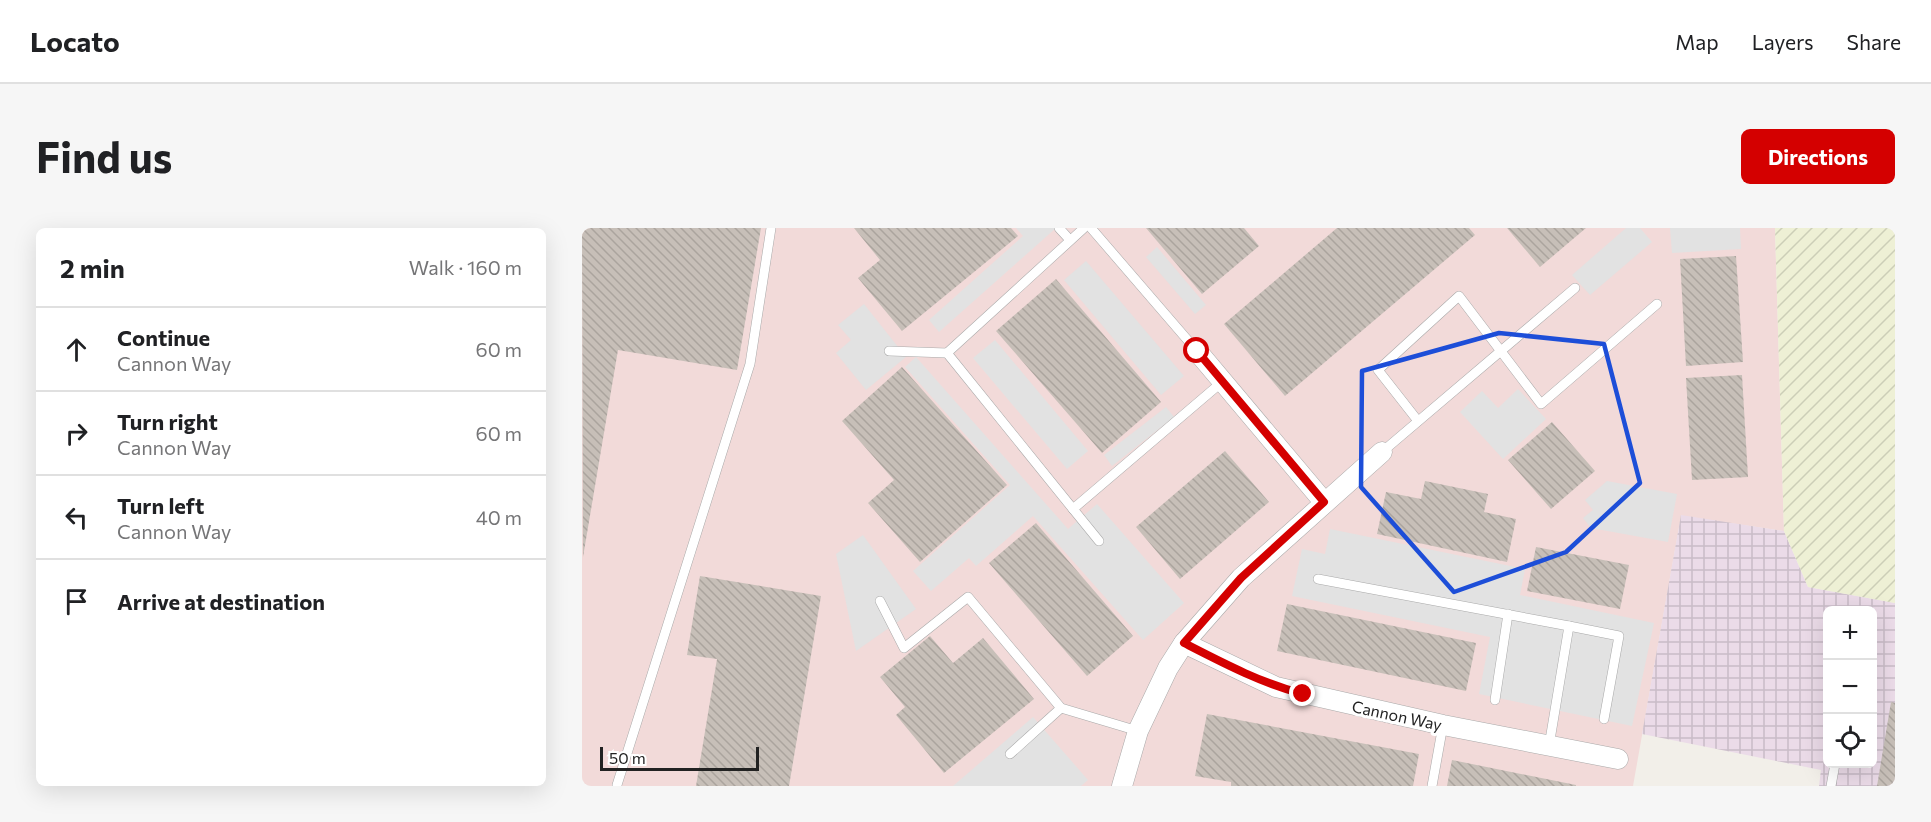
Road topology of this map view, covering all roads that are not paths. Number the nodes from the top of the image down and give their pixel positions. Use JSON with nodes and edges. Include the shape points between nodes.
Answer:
{"nodes":[{"id":1,"x":771,"y":228,"type":"edge"},
{"id":2,"x":1059,"y":228,"type":"edge"},
{"id":3,"x":1084,"y":228,"type":"edge"},
{"id":4,"x":1091,"y":228,"type":"edge"},
{"id":5,"x":1070,"y":240,"type":"junction"},
{"id":6,"x":1575,"y":288,"type":"dead end"},
{"id":7,"x":1657,"y":304,"type":"dead end"},
{"id":8,"x":889,"y":351,"type":"dead end"},
{"id":9,"x":1197,"y":351,"type":"joint"},
{"id":10,"x":1501,"y":351,"type":"junction"},
{"id":11,"x":947,"y":352,"type":"junction"},
{"id":12,"x":1222,"y":382,"type":"junction"},
{"id":13,"x":1418,"y":421,"type":"junction"},
{"id":14,"x":1382,"y":452,"type":"joint"},
{"id":15,"x":1324,"y":502,"type":"junction"},
{"id":16,"x":1073,"y":509,"type":"junction"},
{"id":17,"x":1098,"y":541,"type":"dead end"},
{"id":18,"x":1318,"y":579,"type":"dead end"},
{"id":19,"x":880,"y":601,"type":"dead end"},
{"id":20,"x":1508,"y":614,"type":"junction"},
{"id":21,"x":1569,"y":627,"type":"junction"},
{"id":22,"x":1184,"y":643,"type":"junction"},
{"id":23,"x":1496,"y":700,"type":"dead end"},
{"id":24,"x":1061,"y":708,"type":"junction"},
{"id":25,"x":1604,"y":719,"type":"dead end"},
{"id":26,"x":1443,"y":726,"type":"junction"},
{"id":27,"x":1138,"y":731,"type":"junction"},
{"id":28,"x":1549,"y":746,"type":"junction"},
{"id":29,"x":1010,"y":754,"type":"dead end"},
{"id":30,"x":1618,"y":759,"type":"dead end"},
{"id":31,"x":1834,"y":768,"type":"edge"},
{"id":32,"x":620,"y":786,"type":"edge"},
{"id":33,"x":1122,"y":786,"type":"edge"},
{"id":34,"x":1432,"y":786,"type":"edge"},
{"id":35,"x":1831,"y":786,"type":"edge"}],
"edges":[{"from":1,"to":32,"type":"lane","via":[[750,363]]},
{"from":2,"to":5,"type":"lane"},
{"from":3,"to":5,"type":"lane"},
{"from":4,"to":9,"type":"lane"},
{"from":5,"to":11,"type":"lane"},
{"from":6,"to":10,"type":"lane"},
{"from":7,"to":10,"type":"lane","via":[[1542,404]]},
{"from":8,"to":11,"type":"lane"},
{"from":9,"to":12,"type":"street"},
{"from":10,"to":13,"type":"lane"},
{"from":10,"to":13,"type":"lane","via":[[1459,296],[1378,370]]},
{"from":11,"to":16,"type":"lane"},
{"from":12,"to":15,"type":"street"},
{"from":12,"to":16,"type":"lane"},
{"from":13,"to":14,"type":"lane"},
{"from":14,"to":15,"type":"street"},
{"from":15,"to":22,"type":"street","via":[[1241,578]]},
{"from":16,"to":17,"type":"lane"},
{"from":18,"to":20,"type":"lane"},
{"from":19,"to":24,"type":"lane","via":[[904,648],[968,597]]},
{"from":20,"to":21,"type":"lane"},
{"from":20,"to":23,"type":"lane"},
{"from":21,"to":25,"type":"lane","via":[[1619,636]]},
{"from":21,"to":28,"type":"lane"},
{"from":22,"to":26,"type":"street","name":"Cannon Way","via":[[1276,687]]},
{"from":22,"to":27,"type":"street"},
{"from":24,"to":27,"type":"lane"},
{"from":24,"to":29,"type":"lane"},
{"from":26,"to":28,"type":"street","name":"Cannon Way"},
{"from":26,"to":34,"type":"lane"},
{"from":27,"to":33,"type":"street"},
{"from":28,"to":30,"type":"street","name":"Cannon Way"},
{"from":31,"to":35,"type":"lane"}]}
